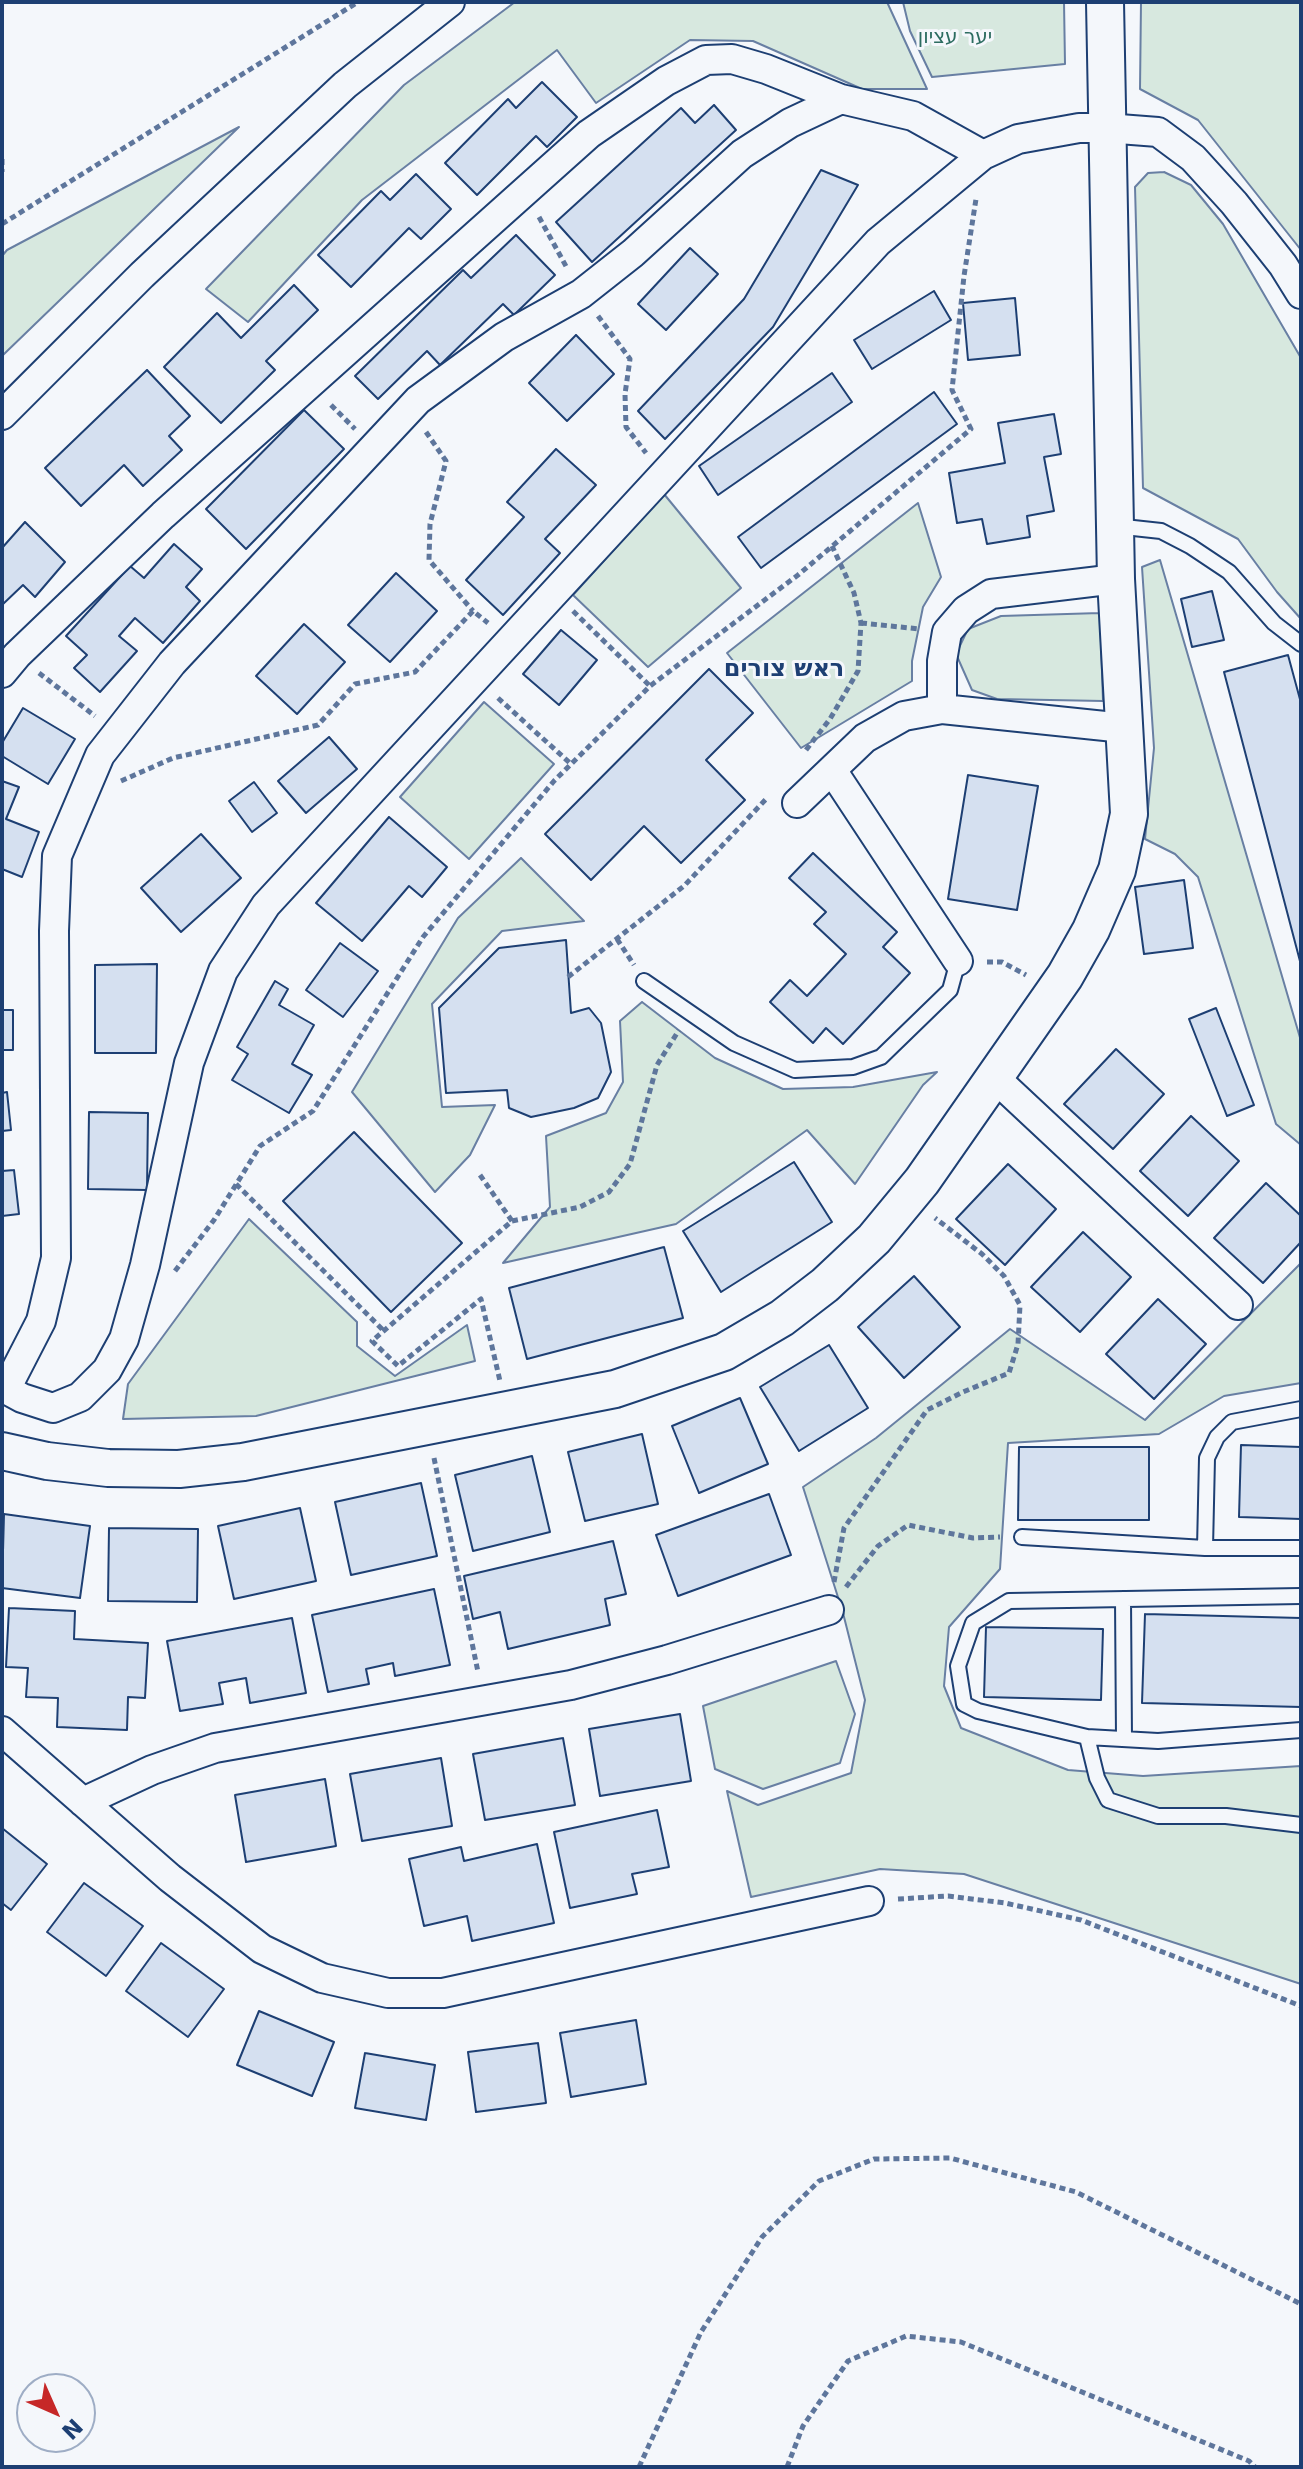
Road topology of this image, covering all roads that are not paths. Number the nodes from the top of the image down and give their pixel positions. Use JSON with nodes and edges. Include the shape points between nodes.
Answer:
{"nodes":[{"id":1,"x":450,"y":2,"type":"edge"},
{"id":2,"x":1105,"y":2,"type":"edge"},
{"id":3,"x":841,"y":99,"type":"junction"},
{"id":4,"x":1106,"y":128,"type":"junction"},
{"id":5,"x":983,"y":155,"type":"junction"},
{"id":6,"x":1301,"y":294,"type":"edge"},
{"id":7,"x":2,"y":415,"type":"edge"},
{"id":8,"x":1115,"y":526,"type":"junction"},
{"id":9,"x":1116,"y":579,"type":"junction"},
{"id":10,"x":1301,"y":644,"type":"edge"},
{"id":11,"x":9,"y":664,"type":"edge"},
{"id":12,"x":942,"y":709,"type":"junction"},
{"id":13,"x":1124,"y":728,"type":"junction"},
{"id":14,"x":832,"y":770,"type":"junction"},
{"id":15,"x":797,"y":803,"type":"road end"},
{"id":16,"x":958,"y":961,"type":"joint"},
{"id":17,"x":644,"y":981,"type":"dead end"},
{"id":18,"x":995,"y":1078,"type":"junction"},
{"id":19,"x":1238,"y":1305,"type":"dead end"},
{"id":20,"x":4,"y":1388,"type":"edge"},
{"id":21,"x":1301,"y":1409,"type":"edge"},
{"id":22,"x":2,"y":1451,"type":"edge"},
{"id":23,"x":1022,"y":1537,"type":"road end"},
{"id":24,"x":1205,"y":1548,"type":"junction"},
{"id":25,"x":1301,"y":1548,"type":"edge"},
{"id":26,"x":1301,"y":1596,"type":"edge"},
{"id":27,"x":1123,"y":1599,"type":"junction"},
{"id":28,"x":829,"y":1610,"type":"road end"},
{"id":29,"x":1301,"y":1730,"type":"edge"},
{"id":30,"x":2,"y":1731,"type":"edge"},
{"id":31,"x":1087,"y":1737,"type":"junction"},
{"id":32,"x":1124,"y":1739,"type":"junction"},
{"id":33,"x":83,"y":1802,"type":"junction"},
{"id":34,"x":1301,"y":1825,"type":"edge"},
{"id":35,"x":869,"y":1901,"type":"road end"}],
"edges":[{"from":1,"to":7,"type":"street","via":[[334,96]]},
{"from":2,"to":4,"type":"street"},
{"from":3,"to":5,"type":"street","via":[[913,116]]},
{"from":3,"to":11,"type":"street","via":[[732,59],[706,60],[666,81],[589,134],[163,515]]},
{"from":3,"to":20,"type":"street","via":[[742,154],[581,294],[504,337],[410,408],[172,663],[100,755],[57,856],[56,1258],[41,1321]]},
{"from":4,"to":5,"type":"street","via":[[1018,139]]},
{"from":4,"to":6,"type":"street","via":[[1158,132],[1193,158],[1234,203]]},
{"from":4,"to":8,"type":"street"},
{"from":5,"to":20,"type":"street","via":[[878,242],[266,905],[223,971],[189,1063],[124,1339],[107,1370],[80,1397],[53,1408]]},
{"from":8,"to":9,"type":"street"},
{"from":8,"to":10,"type":"lane","via":[[1161,531],[1190,546],[1229,572],[1274,623]]},
{"from":9,"to":12,"type":"street","via":[[991,594],[966,610],[947,632]]},
{"from":9,"to":13,"type":"street"},
{"from":12,"to":13,"type":"street"},
{"from":12,"to":14,"type":"street","via":[[904,716],[865,738]]},
{"from":13,"to":18,"type":"street","via":[[1129,814],[1117,870],[1091,930]]},
{"from":14,"to":15,"type":"street"},
{"from":14,"to":16,"type":"street"},
{"from":16,"to":17,"type":"lane","via":[[950,990],[881,1057],[853,1067],[795,1070],[734,1043]]},
{"from":18,"to":19,"type":"street"},
{"from":18,"to":22,"type":"street","via":[[874,1239],[782,1318],[724,1352],[615,1389],[243,1462],[179,1469],[108,1468]]},
{"from":21,"to":24,"type":"lane","via":[[1232,1422],[1217,1437],[1207,1458]]},
{"from":23,"to":24,"type":"lane"},
{"from":24,"to":25,"type":"lane"},
{"from":26,"to":27,"type":"lane"},
{"from":27,"to":31,"type":"lane","via":[[1009,1601],[973,1623],[958,1666],[964,1704]]},
{"from":27,"to":32,"type":"lane"},
{"from":28,"to":33,"type":"street","via":[[571,1685],[215,1748]]},
{"from":29,"to":32,"type":"lane"},
{"from":30,"to":33,"type":"street"},
{"from":31,"to":32,"type":"lane"},
{"from":31,"to":34,"type":"lane","via":[[1108,1800],[1158,1816],[1226,1816]]},
{"from":33,"to":35,"type":"street","via":[[262,1949],[322,1978],[388,1993],[443,1993]]}]}
